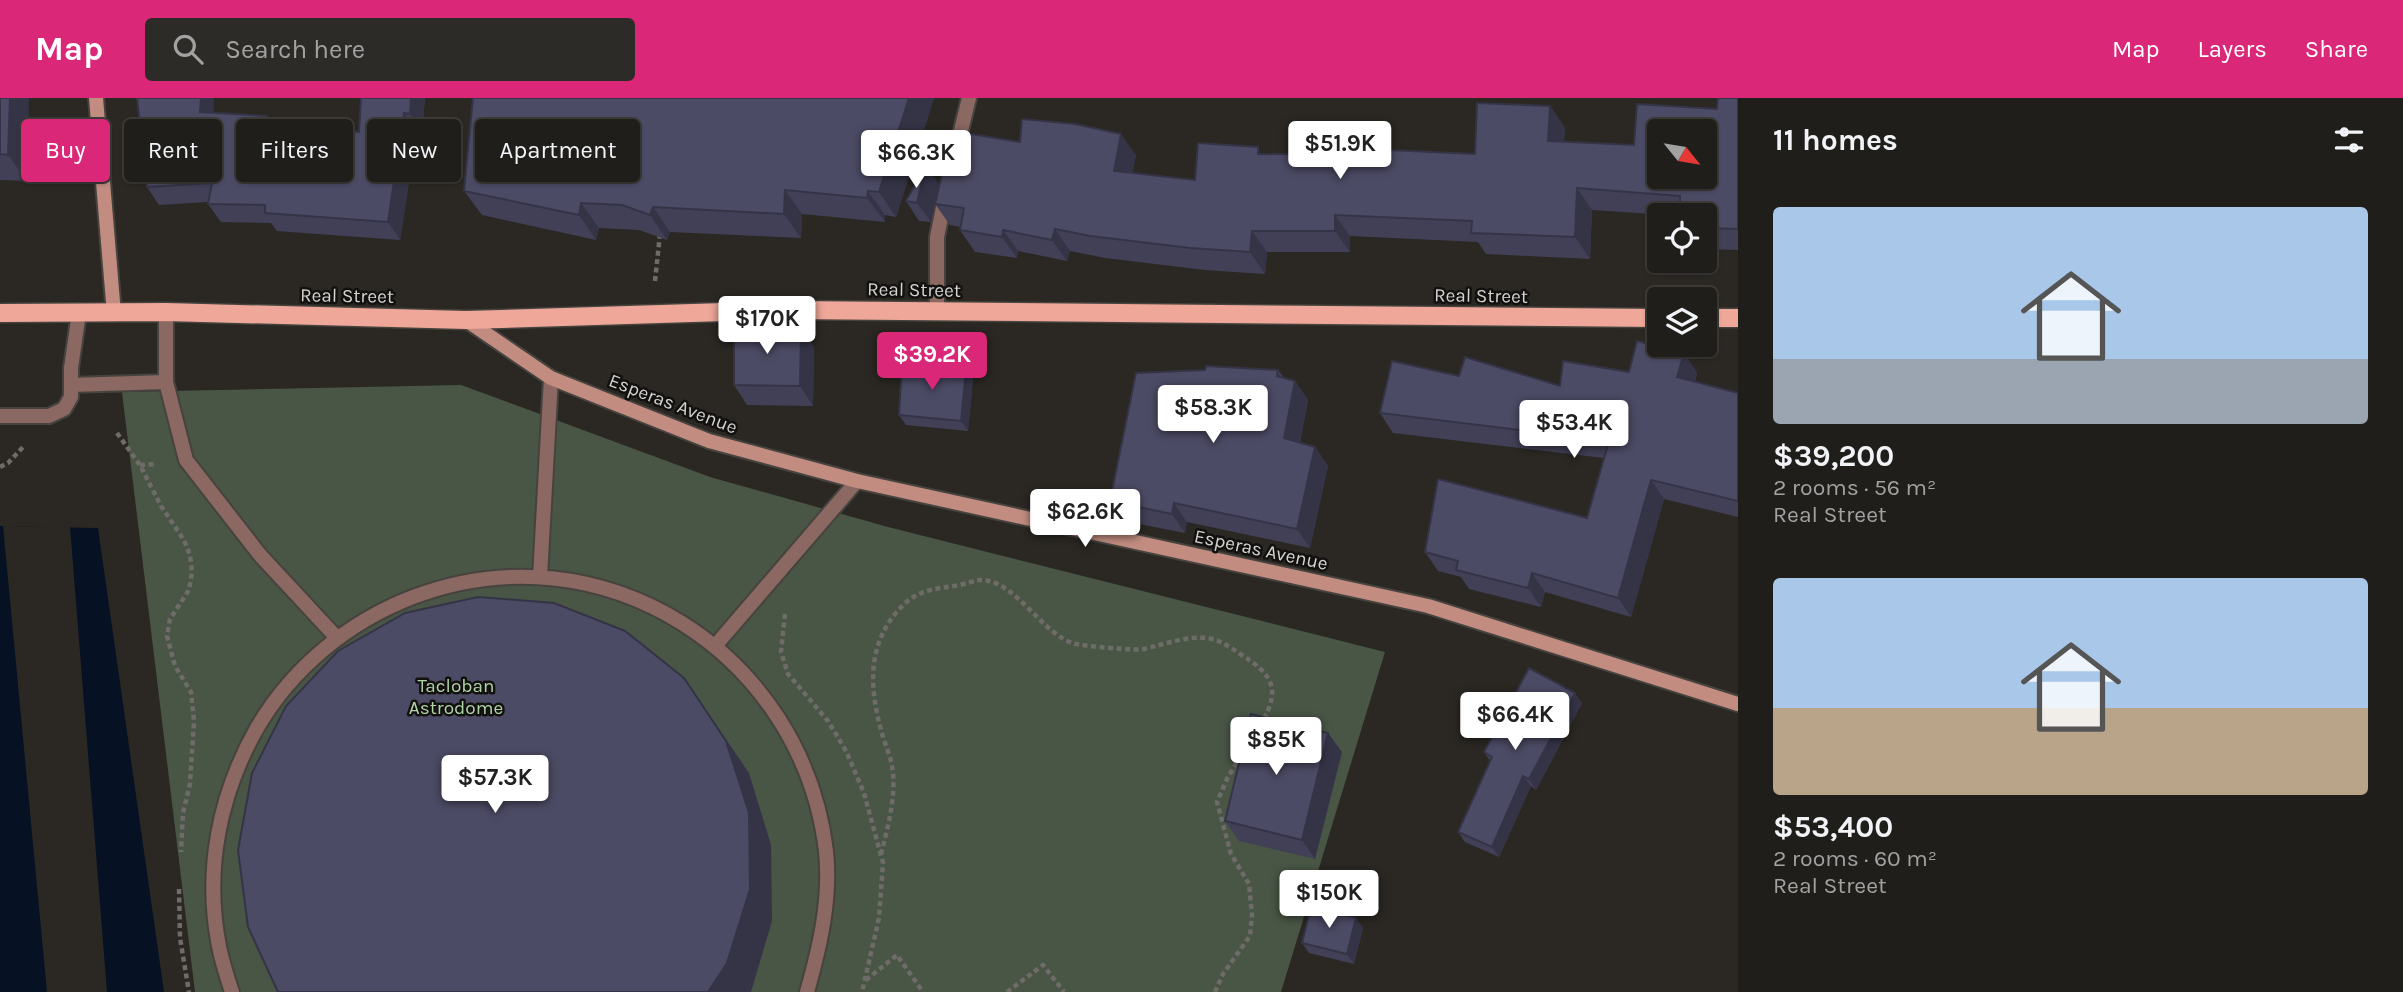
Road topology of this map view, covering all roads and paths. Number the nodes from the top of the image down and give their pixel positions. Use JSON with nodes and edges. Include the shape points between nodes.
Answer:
{"nodes":[{"id":1,"x":96,"y":98,"type":"edge"},
{"id":2,"x":970,"y":98,"type":"edge"},
{"id":3,"x":954,"y":159,"type":"edge"},
{"id":4,"x":948,"y":185,"type":"edge"},
{"id":5,"x":660,"y":234,"type":"edge"},
{"id":6,"x":937,"y":311,"type":"junction"},
{"id":7,"x":166,"y":312,"type":"junction"},
{"id":8,"x":0,"y":313,"type":"edge"},
{"id":9,"x":79,"y":313,"type":"junction"},
{"id":10,"x":114,"y":314,"type":"junction"},
{"id":11,"x":652,"y":314,"type":"junction"},
{"id":12,"x":1647,"y":318,"type":"edge"},
{"id":13,"x":1717,"y":318,"type":"edge"},
{"id":14,"x":1738,"y":318,"type":"edge"},
{"id":15,"x":466,"y":320,"type":"junction"},
{"id":16,"x":551,"y":378,"type":"junction"},
{"id":17,"x":166,"y":382,"type":"junction"},
{"id":18,"x":71,"y":385,"type":"junction"},
{"id":19,"x":0,"y":416,"type":"edge"},
{"id":20,"x":117,"y":433,"type":"dead end"},
{"id":21,"x":857,"y":481,"type":"junction"},
{"id":22,"x":540,"y":577,"type":"junction"},
{"id":23,"x":337,"y":638,"type":"junction"},
{"id":24,"x":715,"y":646,"type":"junction"},
{"id":25,"x":1738,"y":704,"type":"edge"},
{"id":26,"x":1256,"y":730,"type":"edge"},
{"id":27,"x":1250,"y":740,"type":"edge"},
{"id":28,"x":881,"y":855,"type":"dead end"},
{"id":29,"x":180,"y":862,"type":"dead end"},
{"id":30,"x":179,"y":887,"type":"dead end"},
{"id":31,"x":865,"y":980,"type":"dead end"},
{"id":32,"x":189,"y":992,"type":"edge"},
{"id":33,"x":232,"y":992,"type":"edge"},
{"id":34,"x":807,"y":992,"type":"edge"},
{"id":35,"x":923,"y":992,"type":"edge"},
{"id":36,"x":1007,"y":992,"type":"edge"},
{"id":37,"x":1064,"y":992,"type":"edge"},
{"id":38,"x":1215,"y":992,"type":"edge"}],
"edges":[{"from":1,"to":10,"type":"street"},
{"from":2,"to":3,"type":"lane"},
{"from":4,"to":6,"type":"lane","via":[[937,237]]},
{"from":5,"to":11,"type":"path"},
{"from":6,"to":11,"type":"main road","name":"Real Street"},
{"from":6,"to":12,"type":"main road","name":"Real Street"},
{"from":7,"to":10,"type":"main road","name":"Real Street"},
{"from":7,"to":15,"type":"main road","name":"Real Street"},
{"from":7,"to":17,"type":"lane"},
{"from":8,"to":9,"type":"main road","name":"Real Street"},
{"from":9,"to":10,"type":"main road","name":"Real Street"},
{"from":9,"to":18,"type":"lane"},
{"from":11,"to":15,"type":"main road","name":"Real Street"},
{"from":13,"to":14,"type":"main road"},
{"from":15,"to":16,"type":"street","name":"Esperas Avenue"},
{"from":16,"to":21,"type":"street","name":"Esperas Avenue","via":[[709,442]]},
{"from":16,"to":22,"type":"lane"},
{"from":17,"to":18,"type":"lane"},
{"from":17,"to":23,"type":"lane","via":[[186,460],[260,555]]},
{"from":18,"to":19,"type":"lane","via":[[64,409],[49,416]]},
{"from":20,"to":29,"type":"path","via":[[184,540],[191,564],[189,590],[170,619],[167,636],[175,666],[191,692],[194,721]]},
{"from":21,"to":24,"type":"lane"},
{"from":21,"to":25,"type":"street","name":"Esperas Avenue","via":[[1428,606]]},
{"from":22,"to":23,"type":"lane","via":[[486,578],[433,590],[383,609]]},
{"from":22,"to":24,"type":"lane","via":[[587,583],[633,598],[676,618]]},
{"from":23,"to":33,"type":"lane","via":[[300,671],[268,709],[243,752],[225,799],[215,848],[213,898],[219,947]]},
{"from":24,"to":34,"type":"lane","via":[[749,679],[778,717],[801,759],[817,805],[826,853],[827,901]]},
{"from":26,"to":28,"type":"path","via":[[1272,704],[1272,685],[1260,667],[1225,644],[1191,638],[1142,650],[1075,644],[1002,587],[982,580],[935,587],[919,593],[895,614],[875,648],[874,697],[894,788]]},
{"from":27,"to":38,"type":"path","via":[[1217,802],[1231,854],[1249,884],[1250,936]]},
{"from":30,"to":32,"type":"path","via":[[180,938]]},
{"from":31,"to":35,"type":"path","via":[[897,955]]},
{"from":36,"to":37,"type":"path","via":[[1043,965]]}]}
